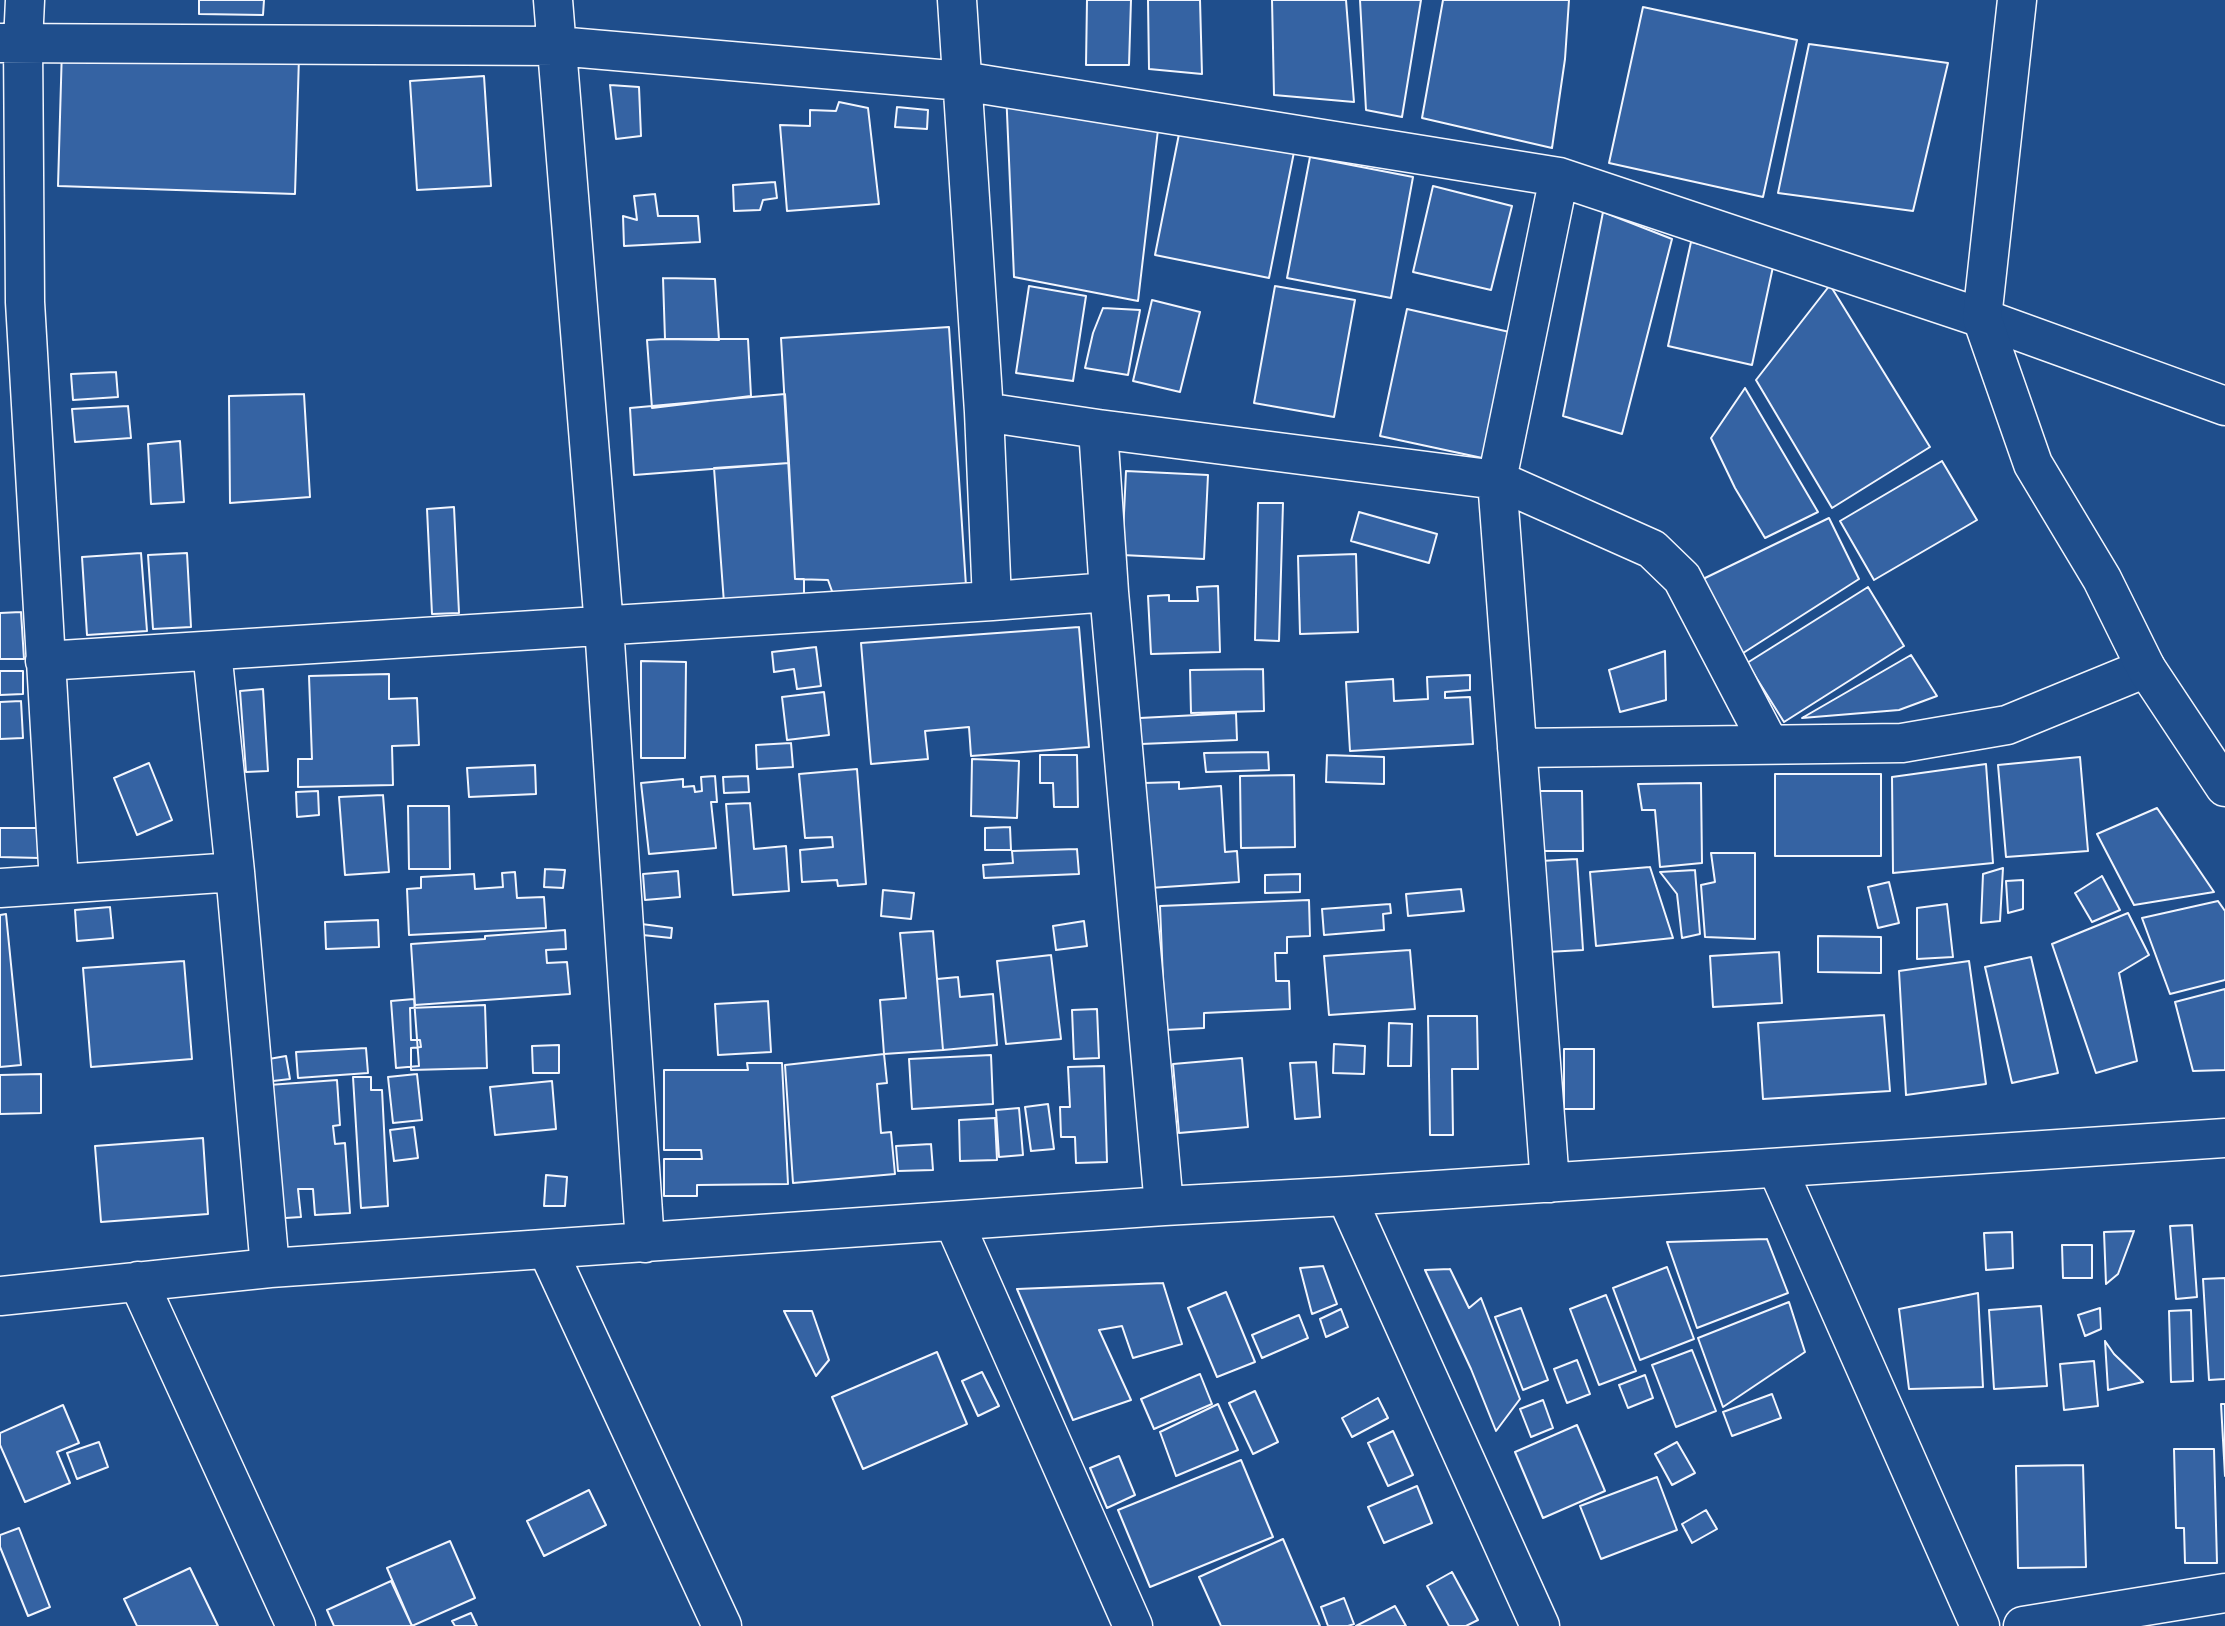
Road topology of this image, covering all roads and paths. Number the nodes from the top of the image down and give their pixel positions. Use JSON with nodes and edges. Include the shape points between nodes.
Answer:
{"nodes":[{"id":1,"x":25,"y":0,"type":"edge"},
{"id":2,"x":553,"y":0,"type":"edge"},
{"id":3,"x":957,"y":0,"type":"edge"},
{"id":4,"x":2017,"y":0,"type":"edge"},
{"id":5,"x":11,"y":43,"type":"edge"},
{"id":6,"x":557,"y":46,"type":"junction"},
{"id":7,"x":962,"y":81,"type":"junction"},
{"id":8,"x":1559,"y":177,"type":"junction"},
{"id":9,"x":1982,"y":318,"type":"junction"},
{"id":10,"x":2225,"y":406,"type":"edge"},
{"id":11,"x":984,"y":412,"type":"junction"},
{"id":12,"x":1098,"y":429,"type":"junction"},
{"id":13,"x":1497,"y":480,"type":"junction"},
{"id":14,"x":1110,"y":592,"type":"junction"},
{"id":15,"x":992,"y":601,"type":"junction"},
{"id":16,"x":604,"y":626,"type":"junction"},
{"id":17,"x":212,"y":651,"type":"junction"},
{"id":18,"x":45,"y":661,"type":"junction"},
{"id":19,"x":2146,"y":667,"type":"junction"},
{"id":20,"x":1769,"y":744,"type":"junction"},
{"id":21,"x":1517,"y":748,"type":"junction"},
{"id":22,"x":2225,"y":787,"type":"edge"},
{"id":23,"x":234,"y":872,"type":"junction"},
{"id":24,"x":59,"y":883,"type":"junction"},
{"id":25,"x":0,"y":888,"type":"edge"},
{"id":26,"x":2225,"y":1138,"type":"edge"},
{"id":27,"x":1777,"y":1168,"type":"junction"},
{"id":28,"x":1550,"y":1183,"type":"junction"},
{"id":29,"x":1346,"y":1196,"type":"junction"},
{"id":30,"x":1164,"y":1206,"type":"junction"},
{"id":31,"x":954,"y":1222,"type":"junction"},
{"id":32,"x":645,"y":1243,"type":"junction"},
{"id":33,"x":547,"y":1250,"type":"junction"},
{"id":34,"x":271,"y":1268,"type":"junction"},
{"id":35,"x":138,"y":1281,"type":"junction"},
{"id":36,"x":0,"y":1296,"type":"edge"},
{"id":37,"x":2225,"y":1593,"type":"edge"},
{"id":38,"x":296,"y":1626,"type":"edge"},
{"id":39,"x":722,"y":1626,"type":"edge"},
{"id":40,"x":1133,"y":1626,"type":"edge"},
{"id":41,"x":1540,"y":1626,"type":"edge"},
{"id":42,"x":1980,"y":1626,"type":"edge"},
{"id":43,"x":2023,"y":1626,"type":"edge"}],
"edges":[{"from":1,"to":5,"type":"street"},
{"from":2,"to":6,"type":"street"},
{"from":3,"to":7,"type":"street"},
{"from":4,"to":9,"type":"street"},
{"from":5,"to":6,"type":"street"},
{"from":5,"to":18,"type":"street"},
{"from":6,"to":7,"type":"street"},
{"from":6,"to":16,"type":"street"},
{"from":7,"to":8,"type":"street"},
{"from":7,"to":11,"type":"street"},
{"from":8,"to":9,"type":"street"},
{"from":8,"to":13,"type":"street"},
{"from":9,"to":10,"type":"street"},
{"from":9,"to":19,"type":"street","via":[[2033,464],[2102,579]]},
{"from":11,"to":12,"type":"street"},
{"from":11,"to":15,"type":"street"},
{"from":12,"to":13,"type":"street"},
{"from":12,"to":14,"type":"street"},
{"from":13,"to":20,"type":"street","via":[[1652,549],[1682,578]]},
{"from":13,"to":21,"type":"street"},
{"from":14,"to":15,"type":"street"},
{"from":14,"to":30,"type":"street"},
{"from":15,"to":16,"type":"street"},
{"from":16,"to":17,"type":"street"},
{"from":16,"to":32,"type":"street"},
{"from":17,"to":18,"type":"street"},
{"from":17,"to":23,"type":"street"},
{"from":18,"to":24,"type":"street"},
{"from":19,"to":20,"type":"street","via":[[2007,725],[1902,743]]},
{"from":19,"to":22,"type":"street"},
{"from":20,"to":21,"type":"street"},
{"from":21,"to":28,"type":"street"},
{"from":23,"to":24,"type":"street"},
{"from":23,"to":34,"type":"street"},
{"from":24,"to":25,"type":"street"},
{"from":26,"to":27,"type":"street"},
{"from":27,"to":28,"type":"street"},
{"from":27,"to":42,"type":"street"},
{"from":28,"to":29,"type":"street"},
{"from":29,"to":30,"type":"street"},
{"from":29,"to":41,"type":"street"},
{"from":30,"to":31,"type":"street"},
{"from":31,"to":32,"type":"street"},
{"from":31,"to":40,"type":"street"},
{"from":32,"to":33,"type":"street"},
{"from":33,"to":34,"type":"street"},
{"from":33,"to":39,"type":"street"},
{"from":34,"to":35,"type":"street"},
{"from":35,"to":36,"type":"street"},
{"from":35,"to":38,"type":"street"},
{"from":37,"to":43,"type":"street"}]}
